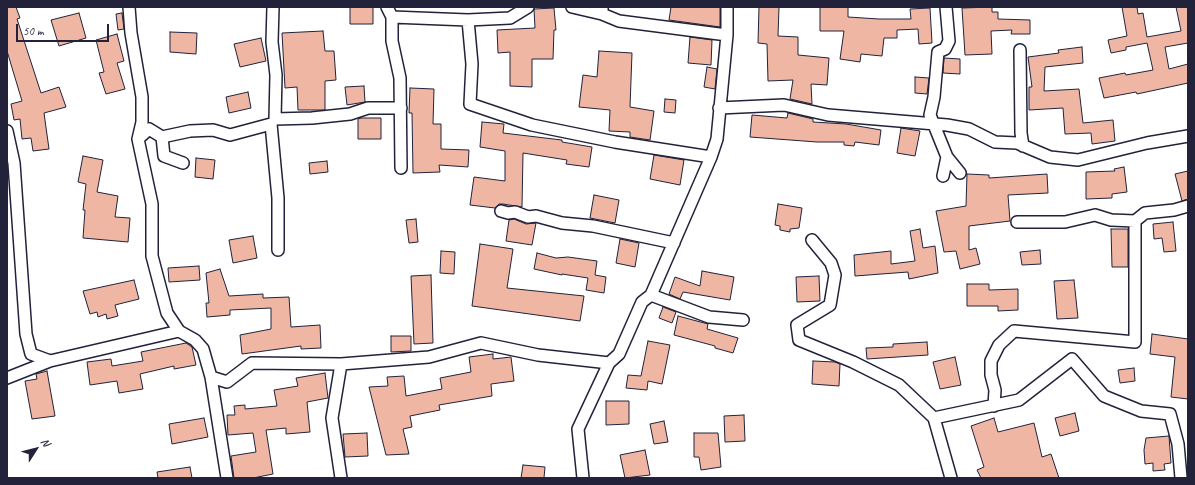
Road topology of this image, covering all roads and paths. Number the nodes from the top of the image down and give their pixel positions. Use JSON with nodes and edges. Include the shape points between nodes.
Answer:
{"nodes":[{"id":1,"x":129,"y":7,"type":"edge"},
{"id":2,"x":273,"y":7,"type":"edge"},
{"id":3,"x":387,"y":7,"type":"edge"},
{"id":4,"x":528,"y":7,"type":"edge"},
{"id":5,"x":572,"y":7,"type":"edge"},
{"id":6,"x":727,"y":7,"type":"edge"},
{"id":7,"x":946,"y":7,"type":"edge"},
{"id":8,"x":602,"y":11,"type":"edge"},
{"id":9,"x":392,"y":17,"type":"junction"},
{"id":10,"x":468,"y":20,"type":"junction"},
{"id":11,"x":727,"y":35,"type":"junction"},
{"id":12,"x":1020,"y":50,"type":"dead end"},
{"id":13,"x":401,"y":108,"type":"junction"},
{"id":14,"x":719,"y":108,"type":"junction"},
{"id":15,"x":273,"y":122,"type":"junction"},
{"id":16,"x":932,"y":124,"type":"junction"},
{"id":17,"x":7,"y":131,"type":"edge"},
{"id":18,"x":1188,"y":136,"type":"edge"},
{"id":19,"x":162,"y":137,"type":"junction"},
{"id":20,"x":138,"y":139,"type":"junction"},
{"id":21,"x":1023,"y":146,"type":"junction"},
{"id":22,"x":711,"y":156,"type":"junction"},
{"id":23,"x":947,"y":157,"type":"junction"},
{"id":24,"x":183,"y":162,"type":"dead end"},
{"id":25,"x":400,"y":168,"type":"dead end"},
{"id":26,"x":960,"y":173,"type":"dead end"},
{"id":27,"x":943,"y":176,"type":"dead end"},
{"id":28,"x":1188,"y":206,"type":"edge"},
{"id":29,"x":501,"y":211,"type":"dead end"},
{"id":30,"x":1134,"y":221,"type":"junction"},
{"id":31,"x":1016,"y":222,"type":"dead end"},
{"id":32,"x":812,"y":240,"type":"dead end"},
{"id":33,"x":674,"y":243,"type":"junction"},
{"id":34,"x":278,"y":250,"type":"dead end"},
{"id":35,"x":651,"y":295,"type":"junction"},
{"id":36,"x":743,"y":320,"type":"dead end"},
{"id":37,"x":179,"y":331,"type":"junction"},
{"id":38,"x":50,"y":361,"type":"junction"},
{"id":39,"x":609,"y":363,"type":"junction"},
{"id":40,"x":341,"y":364,"type":"junction"},
{"id":41,"x":210,"y":377,"type":"junction"},
{"id":42,"x":7,"y":378,"type":"edge"},
{"id":43,"x":994,"y":406,"type":"junction"},
{"id":44,"x":934,"y":418,"type":"junction"},
{"id":45,"x":228,"y":478,"type":"edge"},
{"id":46,"x":341,"y":478,"type":"edge"},
{"id":47,"x":583,"y":478,"type":"edge"},
{"id":48,"x":951,"y":478,"type":"edge"},
{"id":49,"x":1181,"y":478,"type":"edge"}],
"edges":[{"from":1,"to":20,"type":"street","via":[[142,97],[142,122]]},
{"from":2,"to":15,"type":"street","via":[[272,42],[276,75]]},
{"from":3,"to":9,"type":"street"},
{"from":4,"to":10,"type":"street","via":[[510,18]]},
{"from":5,"to":8,"type":"street"},
{"from":6,"to":11,"type":"street"},
{"from":7,"to":16,"type":"street","via":[[949,42],[945,49],[938,52],[930,115]]},
{"from":8,"to":11,"type":"street","via":[[619,21]]},
{"from":9,"to":10,"type":"street"},
{"from":9,"to":13,"type":"street","via":[[392,41],[400,78]]},
{"from":10,"to":22,"type":"street","via":[[472,64],[470,104],[538,126],[615,142]]},
{"from":11,"to":14,"type":"street"},
{"from":12,"to":21,"type":"street"},
{"from":13,"to":15,"type":"street","via":[[368,108],[350,114]]},
{"from":13,"to":25,"type":"street"},
{"from":14,"to":16,"type":"street","via":[[784,105],[828,115]]},
{"from":14,"to":22,"type":"street","via":[[717,138]]},
{"from":15,"to":19,"type":"street","via":[[230,134],[213,130],[190,131]]},
{"from":15,"to":34,"type":"street","via":[[278,198]]},
{"from":16,"to":21,"type":"street","via":[[969,129],[995,142]]},
{"from":16,"to":23,"type":"street"},
{"from":17,"to":38,"type":"street","via":[[14,163],[26,334],[31,354]]},
{"from":18,"to":21,"type":"street","via":[[1078,160],[1050,157]]},
{"from":19,"to":20,"type":"street","via":[[149,129]]},
{"from":19,"to":24,"type":"street","via":[[164,156]]},
{"from":20,"to":37,"type":"street","via":[[152,204],[152,256],[167,314]]},
{"from":22,"to":33,"type":"street"},
{"from":23,"to":26,"type":"street"},
{"from":23,"to":27,"type":"street"},
{"from":28,"to":30,"type":"street","via":[[1145,213]]},
{"from":29,"to":33,"type":"street"},
{"from":30,"to":31,"type":"street","via":[[1111,220],[1095,215],[1065,222]]},
{"from":30,"to":43,"type":"street","via":[[1135,342],[1014,331],[999,346],[991,360],[995,390]]},
{"from":32,"to":44,"type":"street","via":[[831,263],[835,275],[830,305],[797,325],[799,340],[853,362],[899,385]]},
{"from":33,"to":35,"type":"street"},
{"from":35,"to":36,"type":"street","via":[[709,317]]},
{"from":35,"to":39,"type":"street","via":[[642,302],[619,354]]},
{"from":37,"to":38,"type":"street"},
{"from":37,"to":41,"type":"street","via":[[195,340],[204,349]]},
{"from":38,"to":42,"type":"street"},
{"from":39,"to":40,"type":"street","via":[[538,355],[481,343],[428,357]]},
{"from":39,"to":47,"type":"street","via":[[578,429]]},
{"from":40,"to":41,"type":"street","via":[[252,363],[226,382]]},
{"from":40,"to":46,"type":"street","via":[[332,418]]},
{"from":41,"to":45,"type":"street"},
{"from":43,"to":44,"type":"street"},
{"from":43,"to":49,"type":"street","via":[[1019,400],[1072,359],[1104,396],[1141,411],[1170,414],[1178,444]]},
{"from":44,"to":48,"type":"street"}]}
